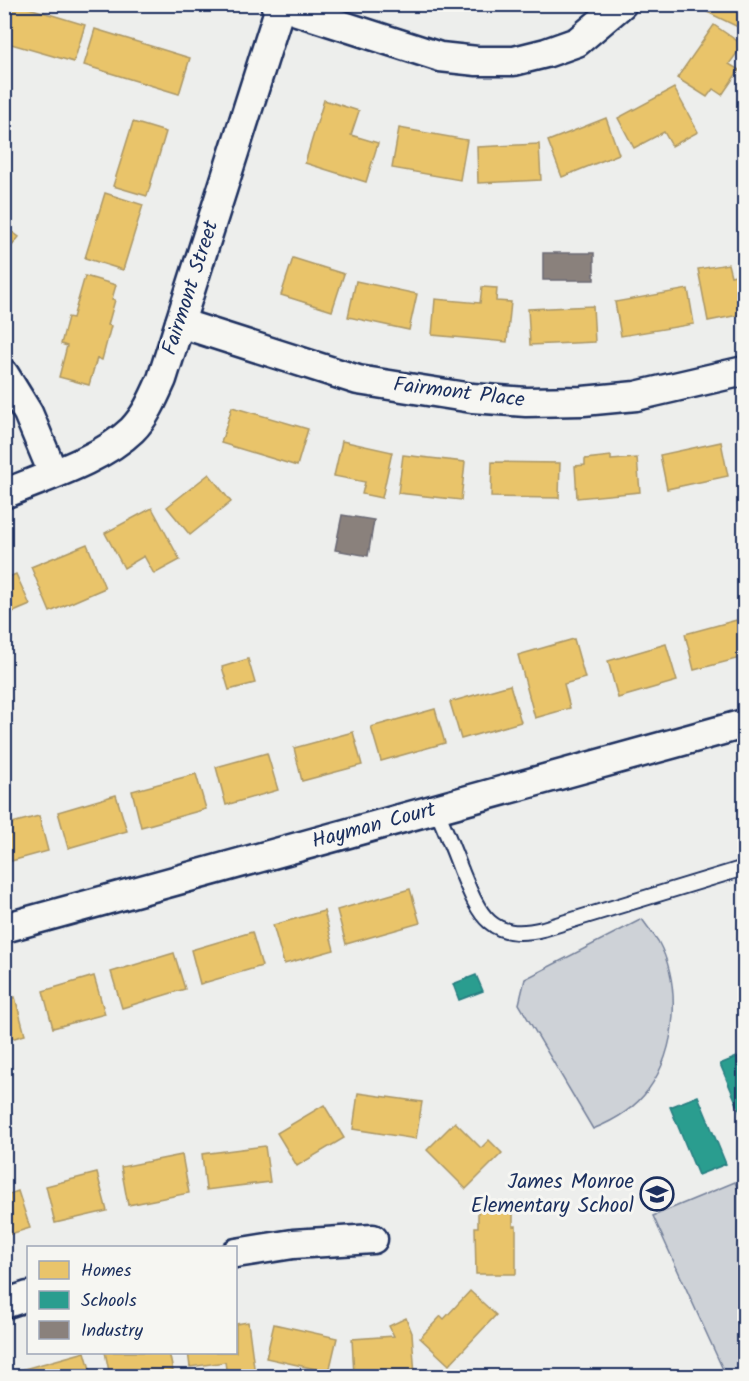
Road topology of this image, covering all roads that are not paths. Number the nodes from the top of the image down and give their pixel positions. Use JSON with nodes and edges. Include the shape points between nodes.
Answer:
{"nodes":[{"id":1,"x":622,"y":4,"type":"edge"},
{"id":2,"x":279,"y":5,"type":"edge"},
{"id":3,"x":180,"y":323,"type":"junction"},
{"id":4,"x":744,"y":371,"type":"edge"},
{"id":5,"x":4,"y":374,"type":"edge"},
{"id":6,"x":53,"y":473,"type":"junction"},
{"id":7,"x":4,"y":494,"type":"edge"},
{"id":8,"x":744,"y":724,"type":"edge"},
{"id":9,"x":436,"y":809,"type":"junction"},
{"id":10,"x":744,"y":868,"type":"edge"},
{"id":11,"x":4,"y":928,"type":"edge"},
{"id":12,"x":373,"y":1239,"type":"dead end"},
{"id":13,"x":237,"y":1253,"type":"edge"},
{"id":14,"x":27,"y":1296,"type":"edge"},
{"id":15,"x":4,"y":1304,"type":"edge"}],
"edges":[{"from":1,"to":2,"type":"street","via":[[577,42],[513,61],[440,57]]},
{"from":2,"to":3,"type":"street","name":"Fairmont Street"},
{"from":3,"to":4,"type":"street","name":"Fairmont Place","via":[[358,380],[472,398],[526,402],[636,396]]},
{"from":3,"to":6,"type":"street","name":"Fairmont Street","via":[[162,379],[133,429],[113,446]]},
{"from":5,"to":6,"type":"street","via":[[28,413]]},
{"from":6,"to":7,"type":"street","name":"Fairmont Street"},
{"from":8,"to":9,"type":"street","name":"Hayman Court"},
{"from":9,"to":10,"type":"lane","via":[[475,906],[503,930],[523,934]]},
{"from":9,"to":11,"type":"street","name":"Hayman Court"},
{"from":12,"to":13,"type":"street","via":[[293,1244]]},
{"from":14,"to":15,"type":"street"}]}
